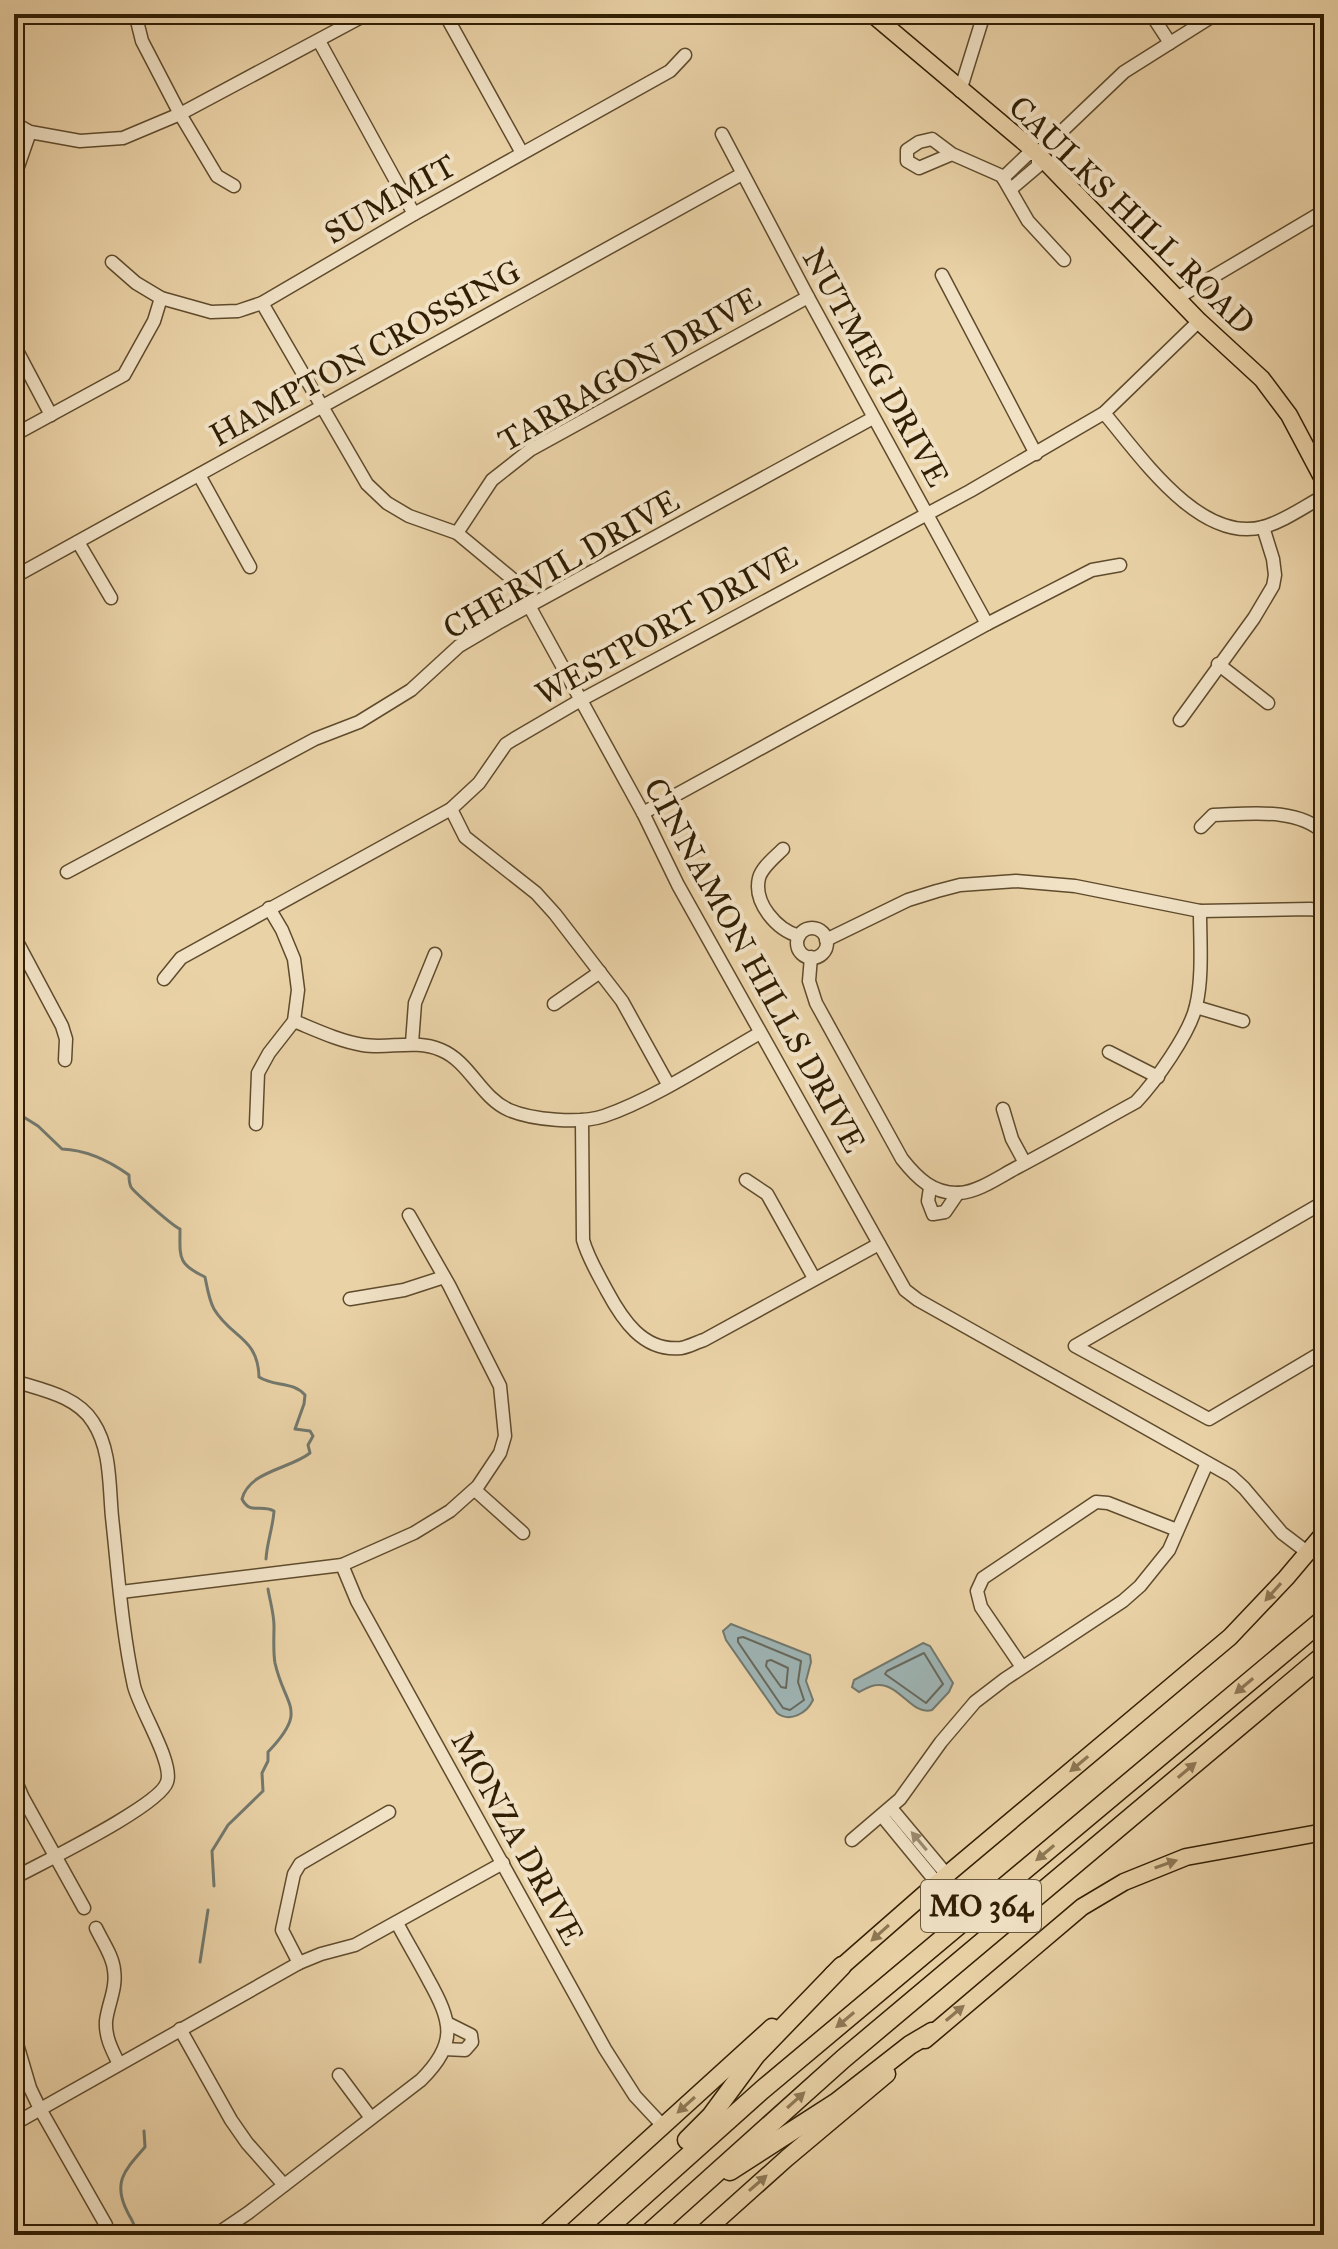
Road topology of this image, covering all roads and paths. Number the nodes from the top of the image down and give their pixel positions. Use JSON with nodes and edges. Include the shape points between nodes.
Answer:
{"nodes":[{"id":1,"x":367,"y":14,"type":"edge"},
{"id":2,"x":445,"y":14,"type":"edge"},
{"id":3,"x":872,"y":14,"type":"edge"},
{"id":4,"x":984,"y":14,"type":"edge"},
{"id":5,"x":1151,"y":14,"type":"edge"},
{"id":6,"x":1216,"y":14,"type":"edge"},
{"id":7,"x":137,"y":21,"type":"dead end"},
{"id":8,"x":319,"y":41,"type":"junction"},
{"id":9,"x":1170,"y":43,"type":"junction"},
{"id":10,"x":685,"y":55,"type":"dead end"},
{"id":11,"x":960,"y":91,"type":"junction"},
{"id":12,"x":180,"y":114,"type":"junction"},
{"id":13,"x":14,"y":123,"type":"edge"},
{"id":14,"x":30,"y":132,"type":"junction"},
{"id":15,"x":722,"y":134,"type":"dead end"},
{"id":16,"x":522,"y":153,"type":"junction"},
{"id":17,"x":952,"y":154,"type":"dead end"},
{"id":18,"x":1038,"y":154,"type":"junction"},
{"id":19,"x":742,"y":174,"type":"junction"},
{"id":20,"x":14,"y":178,"type":"edge"},
{"id":21,"x":1007,"y":183,"type":"junction"},
{"id":22,"x":234,"y":186,"type":"dead end"},
{"id":23,"x":1324,"y":211,"type":"edge"},
{"id":24,"x":414,"y":214,"type":"junction"},
{"id":25,"x":1064,"y":260,"type":"dead end"},
{"id":26,"x":112,"y":262,"type":"dead end"},
{"id":27,"x":942,"y":275,"type":"dead end"},
{"id":28,"x":808,"y":297,"type":"junction"},
{"id":29,"x":161,"y":298,"type":"junction"},
{"id":30,"x":1177,"y":298,"type":"junction"},
{"id":31,"x":262,"y":303,"type":"junction"},
{"id":32,"x":1199,"y":321,"type":"junction"},
{"id":33,"x":14,"y":345,"type":"edge"},
{"id":34,"x":322,"y":407,"type":"junction"},
{"id":35,"x":1104,"y":413,"type":"junction"},
{"id":36,"x":51,"y":415,"type":"junction"},
{"id":37,"x":873,"y":418,"type":"junction"},
{"id":38,"x":14,"y":435,"type":"edge"},
{"id":39,"x":1036,"y":454,"type":"junction"},
{"id":40,"x":199,"y":475,"type":"junction"},
{"id":41,"x":1324,"y":481,"type":"edge"},
{"id":42,"x":1324,"y":496,"type":"edge"},
{"id":43,"x":927,"y":514,"type":"junction"},
{"id":44,"x":1263,"y":527,"type":"junction"},
{"id":45,"x":457,"y":533,"type":"junction"},
{"id":46,"x":78,"y":542,"type":"junction"},
{"id":47,"x":1120,"y":565,"type":"dead end"},
{"id":48,"x":250,"y":567,"type":"dead end"},
{"id":49,"x":14,"y":577,"type":"edge"},
{"id":50,"x":111,"y":598,"type":"dead end"},
{"id":51,"x":530,"y":607,"type":"junction"},
{"id":52,"x":987,"y":624,"type":"junction"},
{"id":53,"x":1218,"y":664,"type":"junction"},
{"id":54,"x":579,"y":701,"type":"junction"},
{"id":55,"x":1268,"y":703,"type":"dead end"},
{"id":56,"x":1180,"y":720,"type":"dead end"},
{"id":57,"x":451,"y":809,"type":"junction"},
{"id":58,"x":643,"y":813,"type":"junction"},
{"id":59,"x":1201,"y":827,"type":"dead end"},
{"id":60,"x":1324,"y":833,"type":"edge"},
{"id":61,"x":783,"y":849,"type":"dead end"},
{"id":62,"x":67,"y":872,"type":"dead end"},
{"id":63,"x":269,"y":908,"type":"junction"},
{"id":64,"x":1200,"y":911,"type":"junction"},
{"id":65,"x":1324,"y":911,"type":"edge"},
{"id":66,"x":799,"y":936,"type":"junction"},
{"id":67,"x":826,"y":940,"type":"junction"},
{"id":68,"x":15,"y":942,"type":"edge"},
{"id":69,"x":435,"y":954,"type":"dead end"},
{"id":70,"x":811,"y":957,"type":"junction"},
{"id":71,"x":600,"y":972,"type":"junction"},
{"id":72,"x":164,"y":979,"type":"dead end"},
{"id":73,"x":554,"y":1004,"type":"dead end"},
{"id":74,"x":1196,"y":1007,"type":"junction"},
{"id":75,"x":294,"y":1021,"type":"junction"},
{"id":76,"x":1243,"y":1021,"type":"dead end"},
{"id":77,"x":760,"y":1033,"type":"junction"},
{"id":78,"x":412,"y":1043,"type":"junction"},
{"id":79,"x":1109,"y":1052,"type":"dead end"},
{"id":80,"x":65,"y":1060,"type":"dead end"},
{"id":81,"x":1158,"y":1077,"type":"junction"},
{"id":82,"x":668,"y":1084,"type":"junction"},
{"id":83,"x":1003,"y":1109,"type":"dead end"},
{"id":84,"x":582,"y":1120,"type":"junction"},
{"id":85,"x":256,"y":1124,"type":"dead end"},
{"id":86,"x":1025,"y":1163,"type":"junction"},
{"id":87,"x":746,"y":1180,"type":"dead end"},
{"id":88,"x":930,"y":1188,"type":"junction"},
{"id":89,"x":958,"y":1193,"type":"junction"},
{"id":90,"x":1324,"y":1202,"type":"edge"},
{"id":91,"x":409,"y":1215,"type":"dead end"},
{"id":92,"x":879,"y":1244,"type":"junction"},
{"id":93,"x":444,"y":1277,"type":"junction"},
{"id":94,"x":814,"y":1278,"type":"junction"},
{"id":95,"x":350,"y":1299,"type":"dead end"},
{"id":96,"x":1324,"y":1351,"type":"edge"},
{"id":97,"x":14,"y":1381,"type":"edge"},
{"id":98,"x":1207,"y":1463,"type":"junction"},
{"id":99,"x":475,"y":1490,"type":"junction"},
{"id":100,"x":1177,"y":1530,"type":"junction"},
{"id":101,"x":523,"y":1533,"type":"dead end"},
{"id":102,"x":1324,"y":1533,"type":"edge"},
{"id":103,"x":1307,"y":1552,"type":"junction"},
{"id":104,"x":342,"y":1565,"type":"junction"},
{"id":105,"x":121,"y":1592,"type":"junction"},
{"id":106,"x":1324,"y":1619,"type":"edge"},
{"id":107,"x":1324,"y":1655,"type":"edge"},
{"id":108,"x":1022,"y":1667,"type":"junction"},
{"id":109,"x":14,"y":1777,"type":"edge"},
{"id":110,"x":389,"y":1812,"type":"dead end"},
{"id":111,"x":887,"y":1812,"type":"junction"},
{"id":112,"x":1324,"y":1832,"type":"edge"},
{"id":113,"x":852,"y":1840,"type":"dead end"},
{"id":114,"x":55,"y":1855,"type":"junction"},
{"id":115,"x":503,"y":1863,"type":"junction"},
{"id":116,"x":14,"y":1878,"type":"edge"},
{"id":117,"x":942,"y":1879,"type":"junction"},
{"id":118,"x":84,"y":1908,"type":"dead end"},
{"id":119,"x":397,"y":1923,"type":"junction"},
{"id":120,"x":96,"y":1928,"type":"dead end"},
{"id":121,"x":299,"y":1963,"type":"junction"},
{"id":122,"x":842,"y":1966,"type":"junction"},
{"id":123,"x":447,"y":2023,"type":"junction"},
{"id":124,"x":180,"y":2029,"type":"junction"},
{"id":125,"x":932,"y":2032,"type":"junction"},
{"id":126,"x":14,"y":2034,"type":"edge"},
{"id":127,"x":444,"y":2049,"type":"junction"},
{"id":128,"x":119,"y":2064,"type":"junction"},
{"id":129,"x":339,"y":2075,"type":"dead end"},
{"id":130,"x":40,"y":2109,"type":"junction"},
{"id":131,"x":371,"y":2118,"type":"junction"},
{"id":132,"x":14,"y":2124,"type":"edge"},
{"id":133,"x":663,"y":2126,"type":"junction"},
{"id":134,"x":660,"y":2179,"type":"junction"},
{"id":135,"x":284,"y":2185,"type":"junction"},
{"id":136,"x":696,"y":2190,"type":"junction"},
{"id":137,"x":220,"y":2232,"type":"dead end"},
{"id":138,"x":107,"y":2235,"type":"edge"},
{"id":139,"x":543,"y":2235,"type":"edge"},
{"id":140,"x":600,"y":2235,"type":"edge"},
{"id":141,"x":647,"y":2235,"type":"edge"},
{"id":142,"x":701,"y":2235,"type":"edge"}],
"edges":[{"from":1,"to":8,"type":"street"},
{"from":2,"to":16,"type":"street"},
{"from":3,"to":11,"type":"main road","name":"CAULKS HILL ROAD"},
{"from":4,"to":11,"type":"street"},
{"from":5,"to":9,"type":"street"},
{"from":6,"to":9,"type":"street"},
{"from":7,"to":12,"type":"street"},
{"from":8,"to":12,"type":"street"},
{"from":8,"to":24,"type":"street"},
{"from":9,"to":18,"type":"street","via":[[1124,72]]},
{"from":10,"to":16,"type":"street","name":"SUMMIT","via":[[670,71]]},
{"from":11,"to":18,"type":"main road","name":"CAULKS HILL ROAD"},
{"from":12,"to":14,"type":"street","via":[[144,131],[101,141]]},
{"from":12,"to":22,"type":"street","via":[[217,176]]},
{"from":13,"to":14,"type":"street"},
{"from":14,"to":20,"type":"street"},
{"from":15,"to":19,"type":"street","name":"NUTMEG DRIVE"},
{"from":16,"to":24,"type":"street","name":"SUMMIT"},
{"from":17,"to":21,"type":"street","via":[[992,170]]},
{"from":18,"to":21,"type":"street","via":[[1038,166]]},
{"from":18,"to":30,"type":"main road","name":"CAULKS HILL ROAD"},
{"from":19,"to":28,"type":"street","name":"NUTMEG DRIVE"},
{"from":19,"to":34,"type":"street","name":"HAMPTON CROSSING"},
{"from":21,"to":25,"type":"street","via":[[1028,221]]},
{"from":23,"to":30,"type":"street"},
{"from":24,"to":31,"type":"street","name":"SUMMIT"},
{"from":26,"to":29,"type":"street","name":"SUMMIT"},
{"from":27,"to":39,"type":"street"},
{"from":28,"to":37,"type":"street","name":"NUTMEG DRIVE"},
{"from":28,"to":45,"type":"street","name":"TARRAGON DRIVE","via":[[519,457],[492,480]]},
{"from":29,"to":31,"type":"street","name":"SUMMIT","via":[[226,313]]},
{"from":29,"to":36,"type":"street","via":[[124,375]]},
{"from":30,"to":32,"type":"main road","name":"CAULKS HILL ROAD"},
{"from":31,"to":34,"type":"street","name":"CINNAMON HILLS DRIVE"},
{"from":32,"to":35,"type":"street","name":"WESTPORT DRIVE"},
{"from":32,"to":41,"type":"main road","name":"CAULKS HILL ROAD","via":[[1262,379],[1289,415]]},
{"from":33,"to":36,"type":"street"},
{"from":34,"to":40,"type":"street","name":"HAMPTON CROSSING"},
{"from":34,"to":45,"type":"street","name":"CINNAMON HILLS DRIVE","via":[[367,484],[387,503]]},
{"from":35,"to":39,"type":"street","name":"WESTPORT DRIVE"},
{"from":35,"to":44,"type":"street","via":[[1198,514],[1236,527]]},
{"from":36,"to":38,"type":"street"},
{"from":37,"to":43,"type":"street","name":"NUTMEG DRIVE"},
{"from":37,"to":51,"type":"street","name":"CHERVIL DRIVE"},
{"from":39,"to":43,"type":"street","name":"WESTPORT DRIVE"},
{"from":40,"to":46,"type":"street","name":"HAMPTON CROSSING"},
{"from":40,"to":48,"type":"street"},
{"from":42,"to":44,"type":"street"},
{"from":43,"to":52,"type":"street","name":"NUTMEG DRIVE"},
{"from":43,"to":54,"type":"street","name":"WESTPORT DRIVE"},
{"from":44,"to":53,"type":"street","via":[[1273,559],[1273,586]]},
{"from":45,"to":51,"type":"street","name":"CINNAMON HILLS DRIVE","via":[[516,582]]},
{"from":46,"to":49,"type":"street","name":"HAMPTON CROSSING"},
{"from":46,"to":50,"type":"street"},
{"from":47,"to":52,"type":"street","via":[[1092,570]]},
{"from":51,"to":54,"type":"street","name":"CINNAMON HILLS DRIVE"},
{"from":51,"to":62,"type":"street","name":"CHERVIL DRIVE","via":[[459,646],[411,690],[359,722],[293,750]]},
{"from":52,"to":58,"type":"street"},
{"from":53,"to":55,"type":"street"},
{"from":53,"to":56,"type":"street"},
{"from":54,"to":57,"type":"street","name":"WESTPORT DRIVE","via":[[506,744],[479,783]]},
{"from":54,"to":58,"type":"street","name":"CINNAMON HILLS DRIVE"},
{"from":57,"to":63,"type":"street","name":"WESTPORT DRIVE"},
{"from":57,"to":71,"type":"street","via":[[465,837],[536,893]]},
{"from":58,"to":77,"type":"street","name":"CINNAMON HILLS DRIVE"},
{"from":59,"to":60,"type":"street","via":[[1213,815],[1295,816]]},
{"from":61,"to":66,"type":"street","via":[[758,882],[773,922]]},
{"from":63,"to":72,"type":"street","name":"WESTPORT DRIVE","via":[[181,958]]},
{"from":63,"to":75,"type":"street","via":[[297,972]]},
{"from":64,"to":65,"type":"street"},
{"from":64,"to":67,"type":"street","via":[[1075,886],[960,881]]},
{"from":64,"to":74,"type":"street"},
{"from":66,"to":67,"type":"street","via":[[812,928]]},
{"from":66,"to":70,"type":"street","via":[[798,949]]},
{"from":67,"to":70,"type":"street","via":[[822,953]]},
{"from":68,"to":80,"type":"street","via":[[62,1026]]},
{"from":69,"to":78,"type":"street","via":[[415,1003]]},
{"from":70,"to":88,"type":"street","via":[[809,981],[816,1003],[902,1159]]},
{"from":71,"to":73,"type":"street"},
{"from":71,"to":82,"type":"street"},
{"from":74,"to":76,"type":"street"},
{"from":74,"to":81,"type":"street"},
{"from":75,"to":78,"type":"street","via":[[364,1045]]},
{"from":75,"to":85,"type":"street","via":[[258,1073]]},
{"from":77,"to":82,"type":"street"},
{"from":77,"to":92,"type":"street","name":"CINNAMON HILLS DRIVE"},
{"from":78,"to":84,"type":"street","via":[[441,1050],[460,1062],[506,1109],[532,1117]]},
{"from":79,"to":81,"type":"street"},
{"from":81,"to":86,"type":"street","via":[[1136,1102]]},
{"from":82,"to":84,"type":"street","via":[[603,1116]]},
{"from":83,"to":86,"type":"street"},
{"from":84,"to":94,"type":"street","via":[[583,1240],[633,1332],[659,1346],[681,1348]]},
{"from":86,"to":89,"type":"street"},
{"from":87,"to":94,"type":"street","via":[[767,1194]]},
{"from":88,"to":89,"type":"street"},
{"from":88,"to":89,"type":"street","via":[[933,1214],[945,1212]]},
{"from":90,"to":96,"type":"street","via":[[1075,1346],[1209,1419]]},
{"from":91,"to":93,"type":"street"},
{"from":92,"to":94,"type":"street"},
{"from":92,"to":98,"type":"street","name":"CINNAMON HILLS DRIVE","via":[[905,1290],[918,1300]]},
{"from":93,"to":95,"type":"street"},
{"from":93,"to":99,"type":"street","via":[[500,1386],[505,1436]]},
{"from":97,"to":105,"type":"street","via":[[65,1398],[92,1419],[104,1443]]},
{"from":98,"to":100,"type":"street"},
{"from":98,"to":103,"type":"street","name":"CINNAMON HILLS DRIVE","via":[[1231,1476],[1282,1533]]},
{"from":99,"to":101,"type":"street"},
{"from":99,"to":104,"type":"street","via":[[414,1533]]},
{"from":100,"to":108,"type":"street","via":[[1164,1558],[1132,1593]]},
{"from":100,"to":108,"type":"street","via":[[1096,1502],[983,1578],[979,1602]]},
{"from":102,"to":103,"type":"main road"},
{"from":103,"to":117,"type":"main road","one_way":true,"via":[[1249,1620]]},
{"from":104,"to":105,"type":"street"},
{"from":104,"to":115,"type":"street","name":"MONZA DRIVE"},
{"from":105,"to":114,"type":"street","via":[[134,1686],[166,1758],[167,1782],[149,1804]]},
{"from":106,"to":134,"type":"highway","number":"MO 364","one_way":true},
{"from":136,"to":107,"type":"highway","number":"MO 364","one_way":true,"via":[[843,2059]]},
{"from":108,"to":111,"type":"street","via":[[963,1715]]},
{"from":109,"to":114,"type":"street"},
{"from":110,"to":121,"type":"street","via":[[309,1858],[294,1874],[282,1930]]},
{"from":111,"to":113,"type":"street"},
{"from":111,"to":117,"type":"street"},
{"from":125,"to":112,"type":"main road","one_way":true,"via":[[1082,1907],[1124,1882],[1186,1857]]},
{"from":114,"to":116,"type":"street"},
{"from":114,"to":118,"type":"street"},
{"from":115,"to":119,"type":"street"},
{"from":115,"to":133,"type":"street","name":"MONZA DRIVE","via":[[605,2049],[635,2096]]},
{"from":117,"to":122,"type":"main road","one_way":true},
{"from":119,"to":121,"type":"street","via":[[355,1945]]},
{"from":119,"to":123,"type":"street"},
{"from":120,"to":128,"type":"street","via":[[114,1968],[106,2032]]},
{"from":121,"to":124,"type":"street"},
{"from":122,"to":133,"type":"main road","one_way":true},
{"from":122,"to":134,"type":"highway","via":[[756,2055],[711,2116],[679,2147]]},
{"from":123,"to":127,"type":"street"},
{"from":123,"to":127,"type":"street","via":[[471,2035],[472,2042],[465,2050]]},
{"from":124,"to":128,"type":"street"},
{"from":124,"to":135,"type":"street","via":[[231,2120]]},
{"from":125,"to":136,"type":"highway","via":[[770,2147]]},
{"from":142,"to":125,"type":"main road","one_way":true},
{"from":126,"to":130,"type":"street"},
{"from":127,"to":131,"type":"street","via":[[421,2080]]},
{"from":128,"to":130,"type":"street"},
{"from":129,"to":131,"type":"street"},
{"from":130,"to":132,"type":"street"},
{"from":130,"to":138,"type":"street","via":[[90,2194]]},
{"from":131,"to":135,"type":"street"},
{"from":133,"to":139,"type":"main road"},
{"from":134,"to":140,"type":"highway","number":"MO 364"},
{"from":135,"to":137,"type":"street"},
{"from":136,"to":141,"type":"highway","number":"MO 364"}]}
